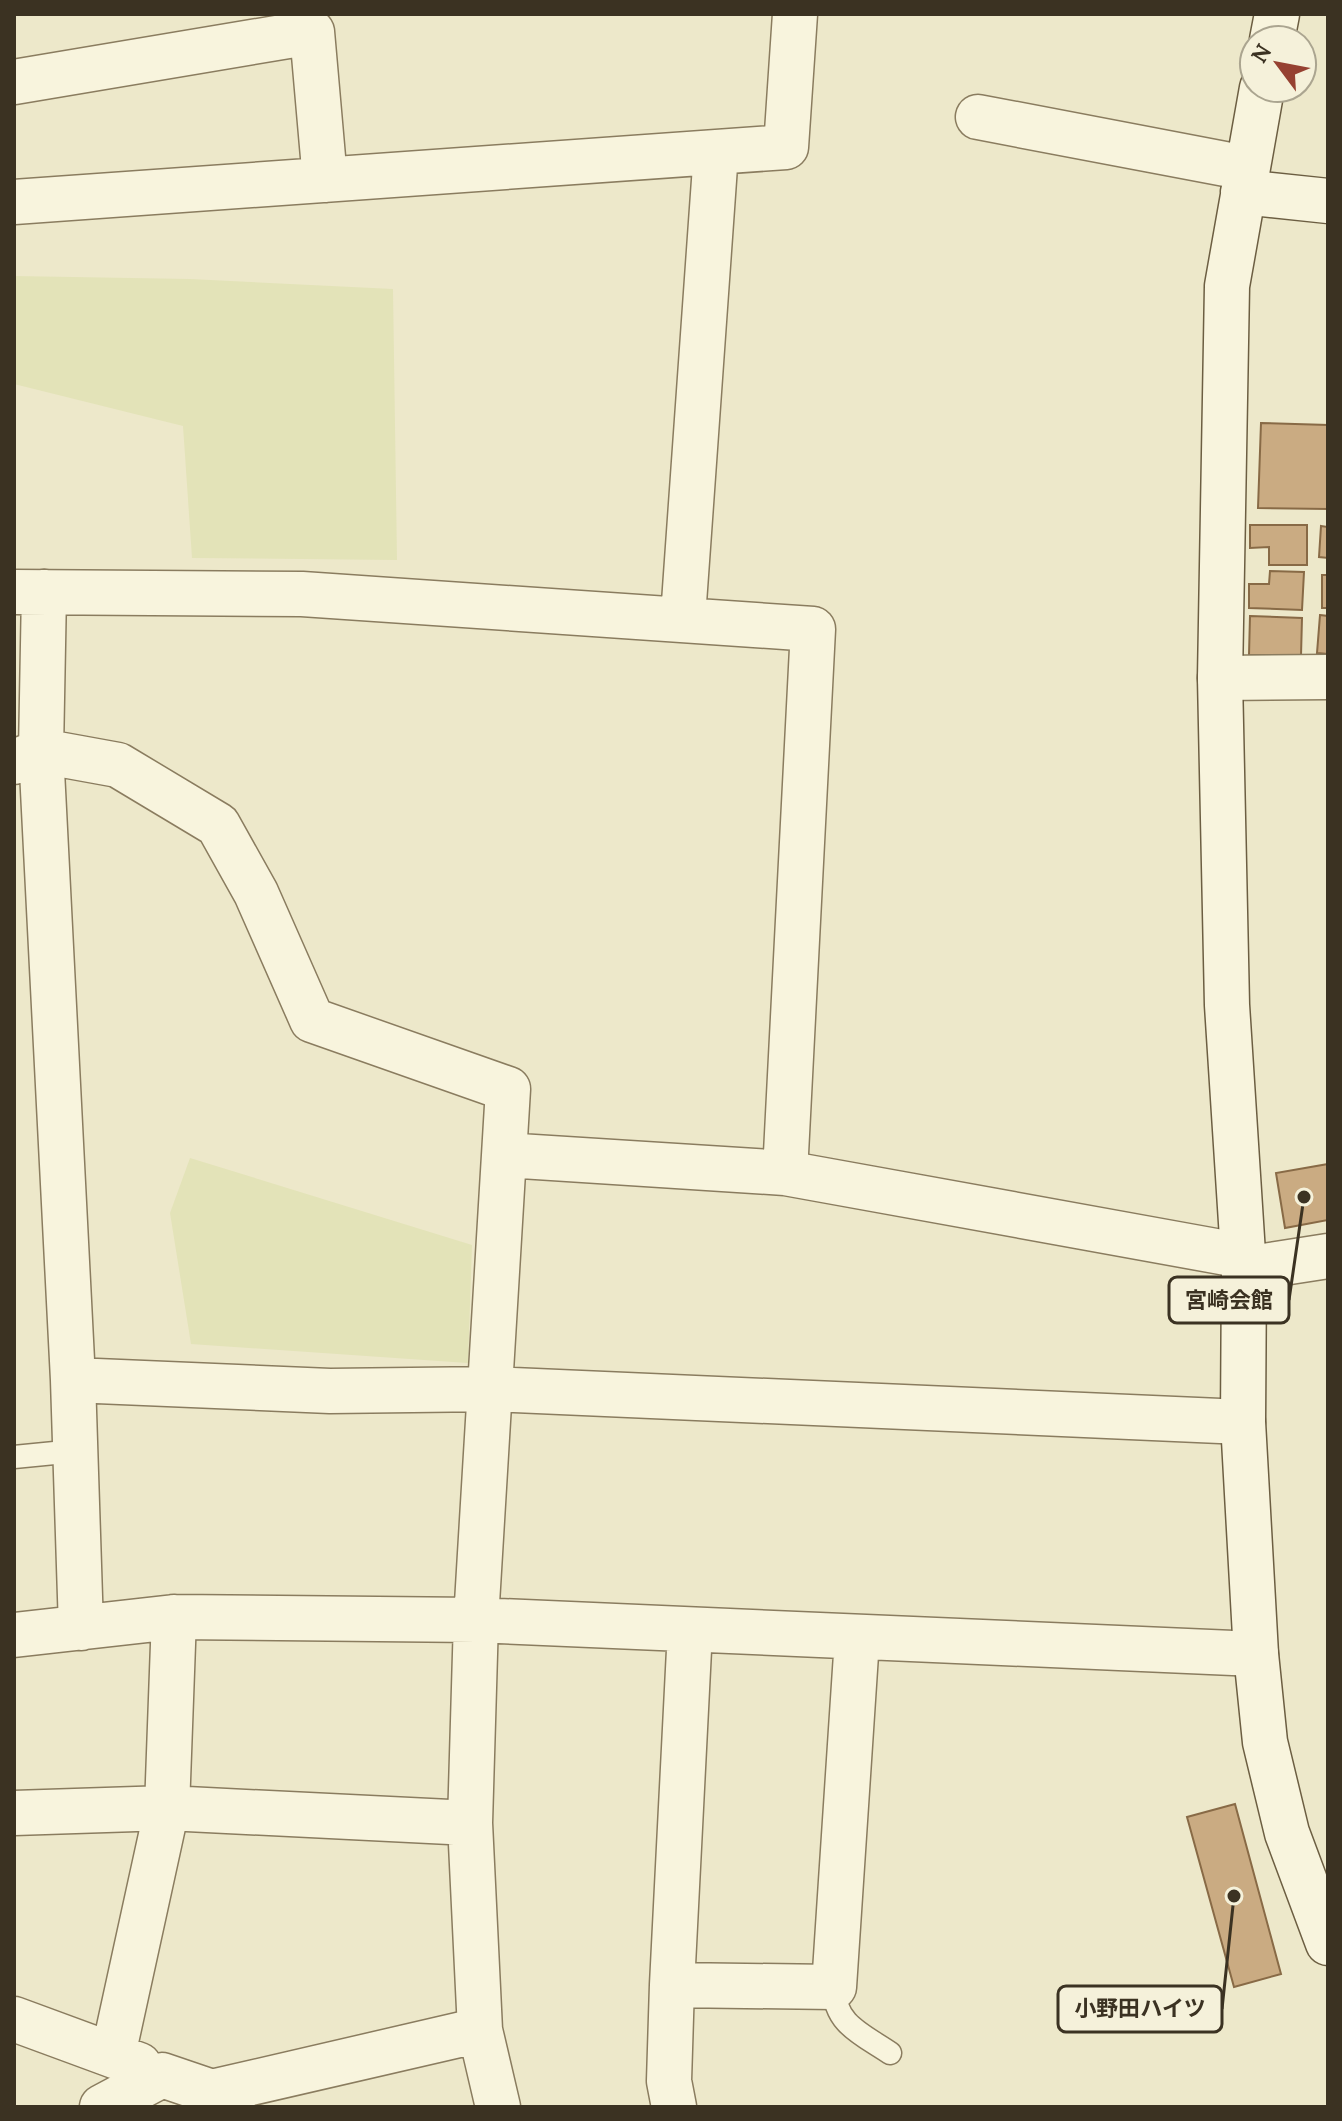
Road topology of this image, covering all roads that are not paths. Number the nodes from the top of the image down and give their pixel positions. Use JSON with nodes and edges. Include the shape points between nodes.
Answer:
{"nodes":[{"id":1,"x":795,"y":14,"type":"edge"},
{"id":2,"x":14,"y":82,"type":"edge"},
{"id":3,"x":1259,"y":104,"type":"edge"},
{"id":4,"x":978,"y":117,"type":"dead end"},
{"id":5,"x":716,"y":152,"type":"junction"},
{"id":6,"x":325,"y":180,"type":"junction"},
{"id":7,"x":1245,"y":180,"type":"junction"},
{"id":8,"x":1328,"y":201,"type":"edge"},
{"id":9,"x":14,"y":202,"type":"edge"},
{"id":10,"x":29,"y":592,"type":"edge"},
{"id":11,"x":683,"y":617,"type":"junction"},
{"id":12,"x":1328,"y":677,"type":"edge"},
{"id":13,"x":1220,"y":678,"type":"junction"},
{"id":14,"x":28,"y":756,"type":"edge"},
{"id":15,"x":505,"y":1155,"type":"junction"},
{"id":16,"x":785,"y":1173,"type":"junction"},
{"id":17,"x":1328,"y":1256,"type":"edge"},
{"id":18,"x":1244,"y":1263,"type":"junction"},
{"id":19,"x":73,"y":1380,"type":"junction"},
{"id":20,"x":493,"y":1389,"type":"junction"},
{"id":21,"x":1243,"y":1422,"type":"junction"},
{"id":22,"x":75,"y":1451,"type":"junction"},
{"id":23,"x":14,"y":1457,"type":"edge"},
{"id":24,"x":174,"y":1617,"type":"junction"},
{"id":25,"x":476,"y":1620,"type":"junction"},
{"id":26,"x":81,"y":1628,"type":"junction"},
{"id":27,"x":690,"y":1630,"type":"junction"},
{"id":28,"x":14,"y":1635,"type":"edge"},
{"id":29,"x":857,"y":1639,"type":"junction"},
{"id":30,"x":1256,"y":1654,"type":"junction"},
{"id":31,"x":167,"y":1808,"type":"junction"},
{"id":32,"x":14,"y":1813,"type":"edge"},
{"id":33,"x":470,"y":1823,"type":"junction"},
{"id":34,"x":1327,"y":1940,"type":"edge"},
{"id":35,"x":672,"y":1985,"type":"junction"},
{"id":36,"x":834,"y":1987,"type":"junction"},
{"id":37,"x":14,"y":2019,"type":"edge"},
{"id":38,"x":480,"y":2030,"type":"junction"},
{"id":39,"x":890,"y":2053,"type":"dead end"},
{"id":40,"x":113,"y":2055,"type":"junction"},
{"id":41,"x":162,"y":2075,"type":"junction"},
{"id":42,"x":213,"y":2100,"type":"edge"},
{"id":43,"x":114,"y":2104,"type":"edge"},
{"id":44,"x":498,"y":2107,"type":"edge"},
{"id":45,"x":674,"y":2107,"type":"edge"}],
"edges":[{"from":1,"to":5,"type":"street","via":[[786,147]]},
{"from":2,"to":6,"type":"street","via":[[312,32]]},
{"from":3,"to":7,"type":"street"},
{"from":4,"to":7,"type":"street"},
{"from":5,"to":6,"type":"street"},
{"from":5,"to":11,"type":"street"},
{"from":6,"to":9,"type":"street"},
{"from":7,"to":8,"type":"street"},
{"from":7,"to":13,"type":"street","via":[[1227,286]]},
{"from":10,"to":11,"type":"street","via":[[302,594]]},
{"from":10,"to":14,"type":"street"},
{"from":11,"to":16,"type":"street","via":[[813,629]]},
{"from":12,"to":13,"type":"street"},
{"from":13,"to":18,"type":"street","via":[[1227,1005]]},
{"from":14,"to":15,"type":"street","via":[[118,765],[218,825],[256,893],[312,1020],[508,1089]]},
{"from":14,"to":19,"type":"street"},
{"from":15,"to":16,"type":"street"},
{"from":15,"to":20,"type":"street"},
{"from":16,"to":18,"type":"street"},
{"from":17,"to":18,"type":"street"},
{"from":18,"to":21,"type":"street"},
{"from":19,"to":20,"type":"street","via":[[330,1391]]},
{"from":19,"to":22,"type":"street"},
{"from":20,"to":21,"type":"street"},
{"from":20,"to":25,"type":"street"},
{"from":21,"to":30,"type":"street"},
{"from":22,"to":23,"type":"lane"},
{"from":22,"to":26,"type":"street"},
{"from":24,"to":25,"type":"street"},
{"from":24,"to":26,"type":"street"},
{"from":24,"to":31,"type":"street"},
{"from":25,"to":27,"type":"street"},
{"from":25,"to":33,"type":"street"},
{"from":26,"to":28,"type":"street"},
{"from":27,"to":29,"type":"street"},
{"from":27,"to":35,"type":"street"},
{"from":29,"to":30,"type":"street"},
{"from":29,"to":36,"type":"street"},
{"from":30,"to":34,"type":"street","via":[[1265,1742],[1287,1833]]},
{"from":31,"to":32,"type":"street"},
{"from":31,"to":33,"type":"street"},
{"from":31,"to":40,"type":"street"},
{"from":33,"to":38,"type":"street"},
{"from":35,"to":36,"type":"street"},
{"from":35,"to":45,"type":"street","via":[[669,2081]]},
{"from":36,"to":39,"type":"lane","via":[[834,2005],[847,2024]]},
{"from":37,"to":40,"type":"street"},
{"from":38,"to":42,"type":"street"},
{"from":38,"to":44,"type":"street"},
{"from":40,"to":41,"type":"street"},
{"from":41,"to":42,"type":"street"},
{"from":41,"to":43,"type":"street"}]}
